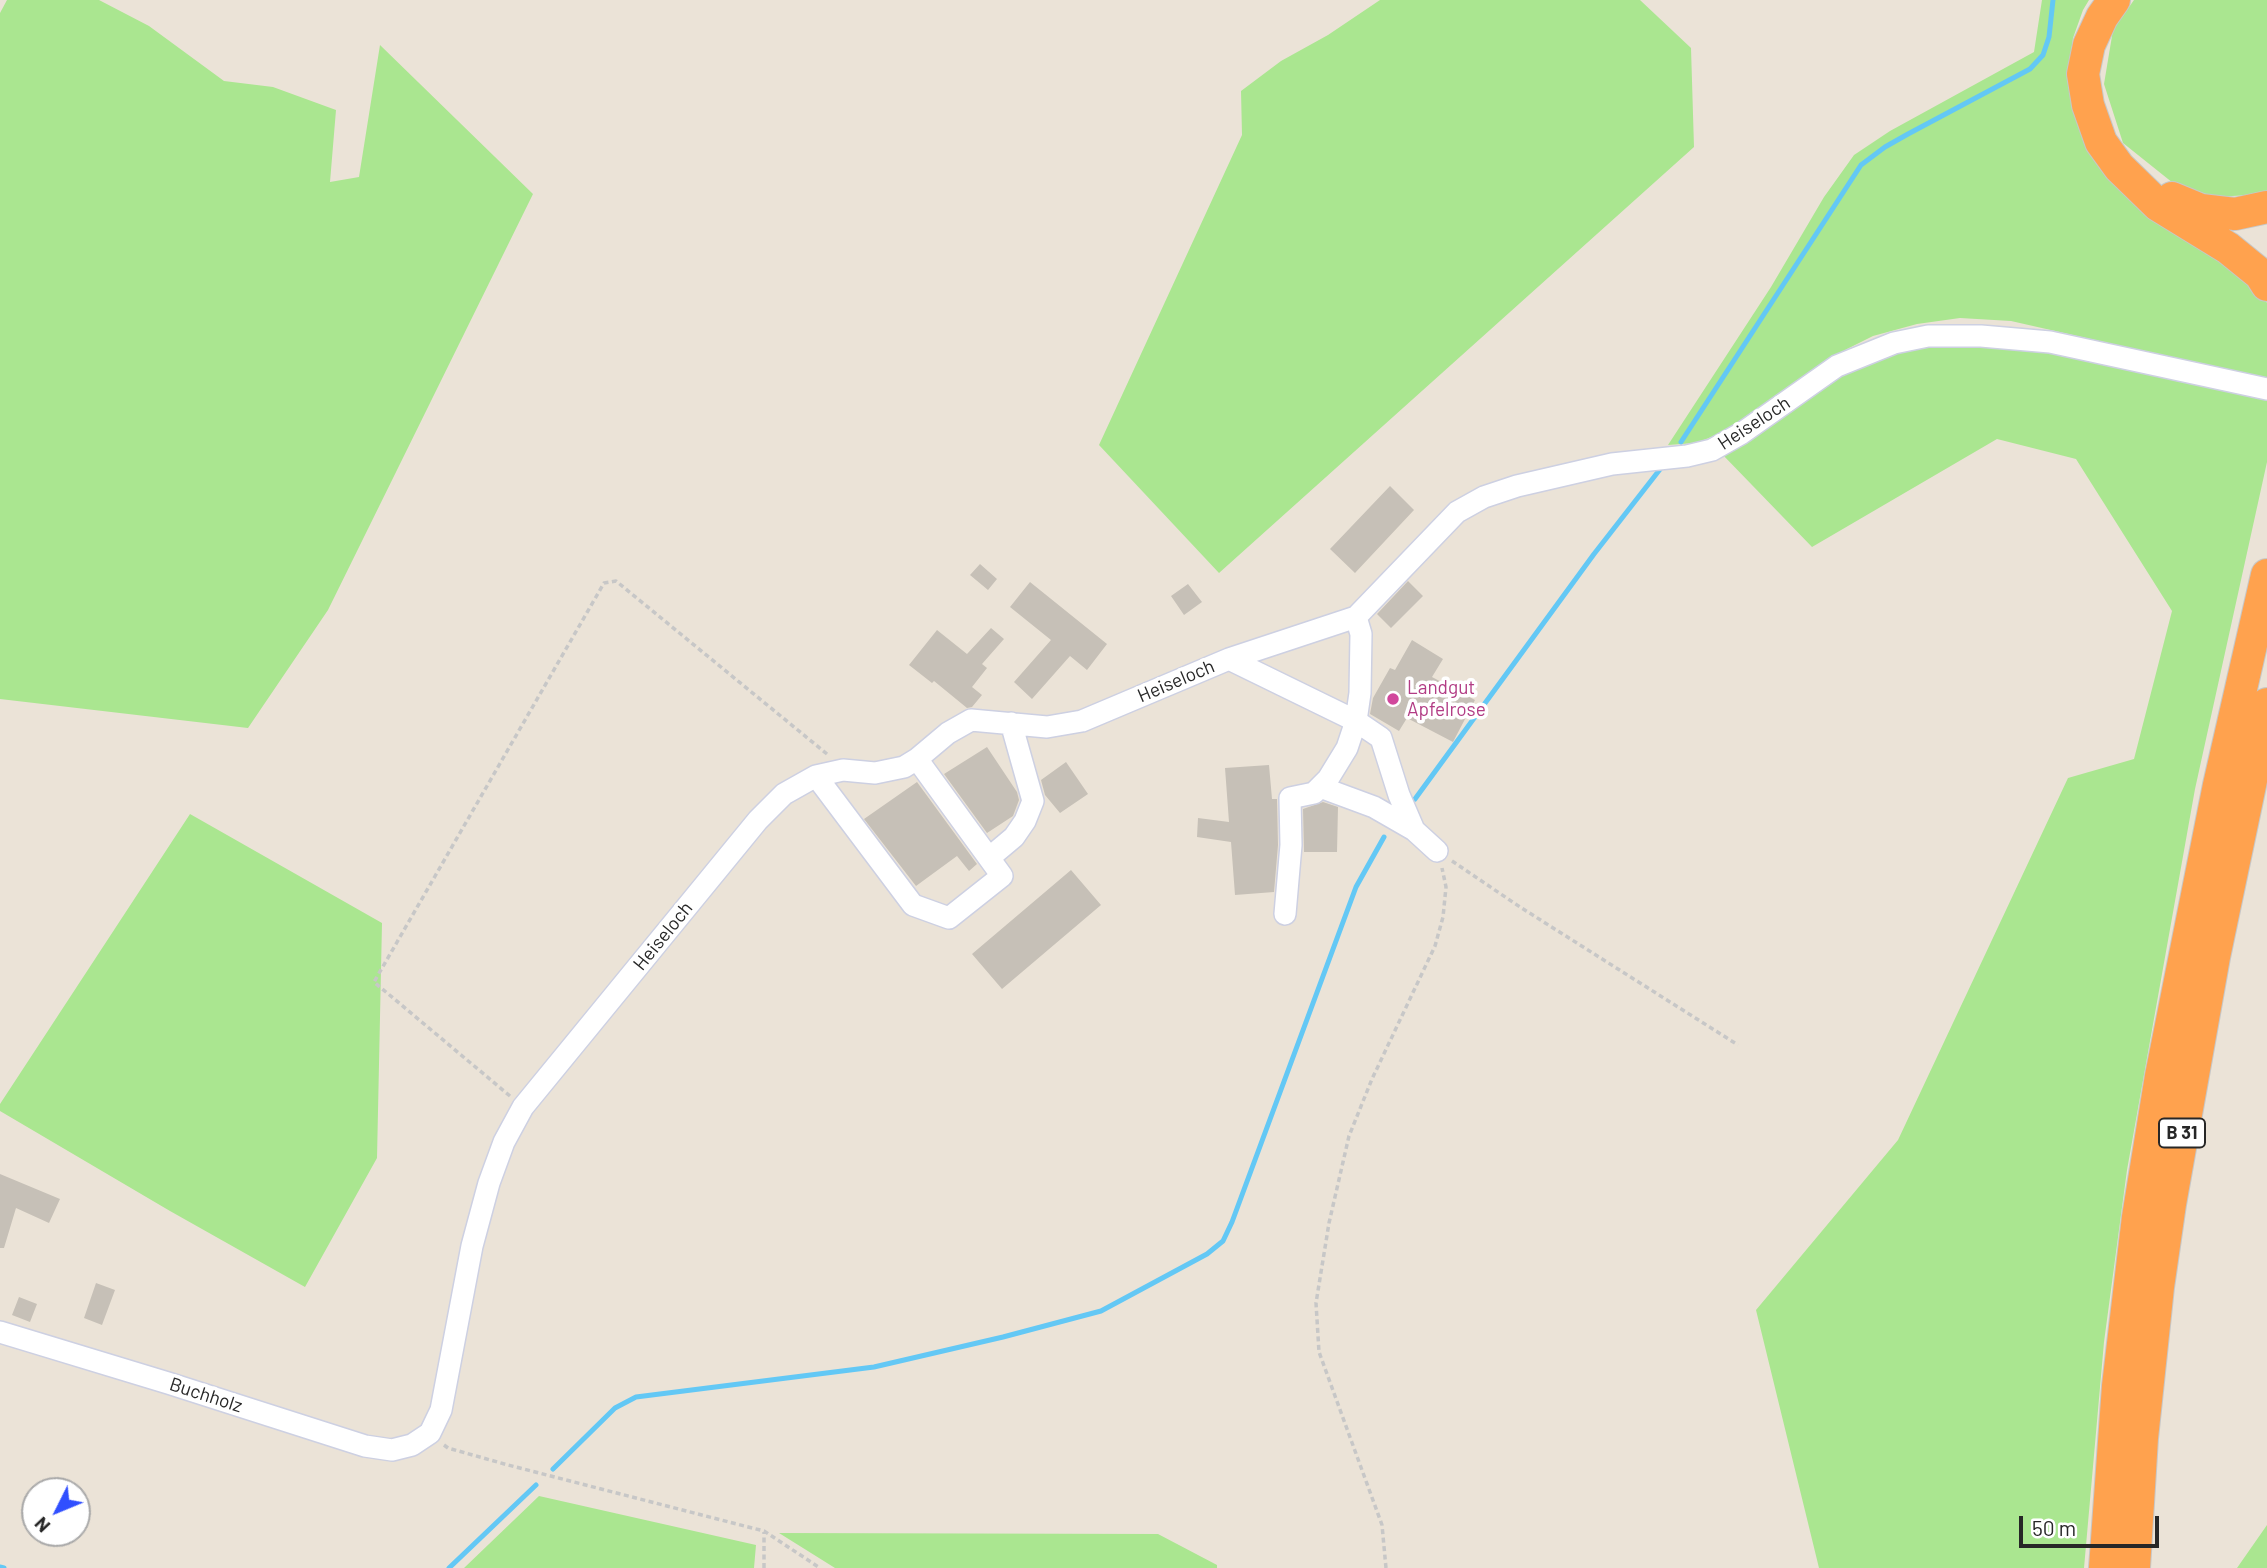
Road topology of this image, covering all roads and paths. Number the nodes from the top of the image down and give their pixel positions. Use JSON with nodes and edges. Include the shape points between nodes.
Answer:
{"nodes":[{"id":1,"x":2115,"y":0,"type":"edge"},
{"id":2,"x":2119,"y":167,"type":"junction"},
{"id":3,"x":2267,"y":207,"type":"edge"},
{"id":4,"x":2267,"y":285,"type":"edge"},
{"id":5,"x":2260,"y":387,"type":"edge"},
{"id":6,"x":2267,"y":575,"type":"edge"},
{"id":7,"x":1356,"y":617,"type":"junction"},
{"id":8,"x":1229,"y":659,"type":"junction"},
{"id":9,"x":2267,"y":704,"type":"edge"},
{"id":10,"x":1356,"y":721,"type":"junction"},
{"id":11,"x":1011,"y":723,"type":"junction"},
{"id":12,"x":917,"y":759,"type":"junction"},
{"id":13,"x":843,"y":770,"type":"junction"},
{"id":14,"x":816,"y":776,"type":"junction"},
{"id":15,"x":1320,"y":787,"type":"junction"},
{"id":16,"x":1414,"y":830,"type":"junction"},
{"id":17,"x":1437,"y":851,"type":"junction"},
{"id":18,"x":989,"y":858,"type":"junction"},
{"id":19,"x":1285,"y":914,"type":"dead end"},
{"id":20,"x":1738,"y":1045,"type":"dead end"},
{"id":21,"x":523,"y":1107,"type":"junction"},
{"id":22,"x":0,"y":1332,"type":"edge"},
{"id":23,"x":421,"y":1439,"type":"junction"},
{"id":24,"x":764,"y":1531,"type":"junction"},
{"id":25,"x":764,"y":1568,"type":"edge"},
{"id":26,"x":820,"y":1568,"type":"edge"},
{"id":27,"x":1386,"y":1568,"type":"edge"},
{"id":28,"x":2105,"y":1568,"type":"edge"},
{"id":29,"x":2134,"y":1568,"type":"edge"}],
"edges":[{"from":1,"to":2,"type":"highway","via":[[2089,45],[2083,74],[2101,142]]},
{"from":2,"to":3,"type":"highway","via":[[2201,211],[2235,214]]},
{"from":2,"to":4,"type":"highway","via":[[2158,205],[2228,248]]},
{"from":5,"to":7,"type":"street","name":"Heiseloch","via":[[2050,342],[1981,335],[1928,336],[1894,343],[1838,366],[1712,450],[1612,464],[1484,497],[1457,512]]},
{"from":6,"to":28,"type":"highway","number":"B 31","via":[[2219,785],[2159,1088],[2118,1386]]},
{"from":7,"to":8,"type":"street","name":"Heiseloch"},
{"from":7,"to":10,"type":"street","via":[[1361,645]]},
{"from":8,"to":10,"type":"street"},
{"from":8,"to":11,"type":"street","name":"Heiseloch","via":[[1082,721],[1047,727]]},
{"from":9,"to":29,"type":"highway","number":"B 31","via":[[2214,957],[2170,1203],[2142,1438]]},
{"from":10,"to":15,"type":"street","via":[[1347,748]]},
{"from":10,"to":16,"type":"street","via":[[1381,738]]},
{"from":11,"to":12,"type":"street","name":"Heiseloch","via":[[971,720],[947,733]]},
{"from":11,"to":18,"type":"street","via":[[1033,801],[1014,837]]},
{"from":12,"to":13,"type":"street","name":"Heiseloch","via":[[875,773]]},
{"from":12,"to":18,"type":"street"},
{"from":13,"to":14,"type":"street","name":"Heiseloch"},
{"from":13,"to":21,"type":"path","via":[[617,581],[604,583],[374,982]]},
{"from":14,"to":18,"type":"street","via":[[913,905],[949,918],[1002,876]]},
{"from":14,"to":21,"type":"street","name":"Heiseloch","via":[[783,794],[758,820]]},
{"from":15,"to":16,"type":"street","via":[[1374,807]]},
{"from":15,"to":19,"type":"street","via":[[1314,793],[1290,798]]},
{"from":16,"to":17,"type":"street"},
{"from":17,"to":20,"type":"path"},
{"from":17,"to":27,"type":"path","via":[[1446,887],[1435,946],[1349,1136],[1316,1303],[1319,1352],[1382,1525]]},
{"from":21,"to":23,"type":"street","name":"Heiseloch","via":[[504,1142],[472,1246],[441,1410]]},
{"from":22,"to":23,"type":"street","name":"Buchholz","via":[[365,1446],[392,1450]]},
{"from":23,"to":24,"type":"path"},
{"from":24,"to":25,"type":"path"},
{"from":24,"to":26,"type":"path"}]}
